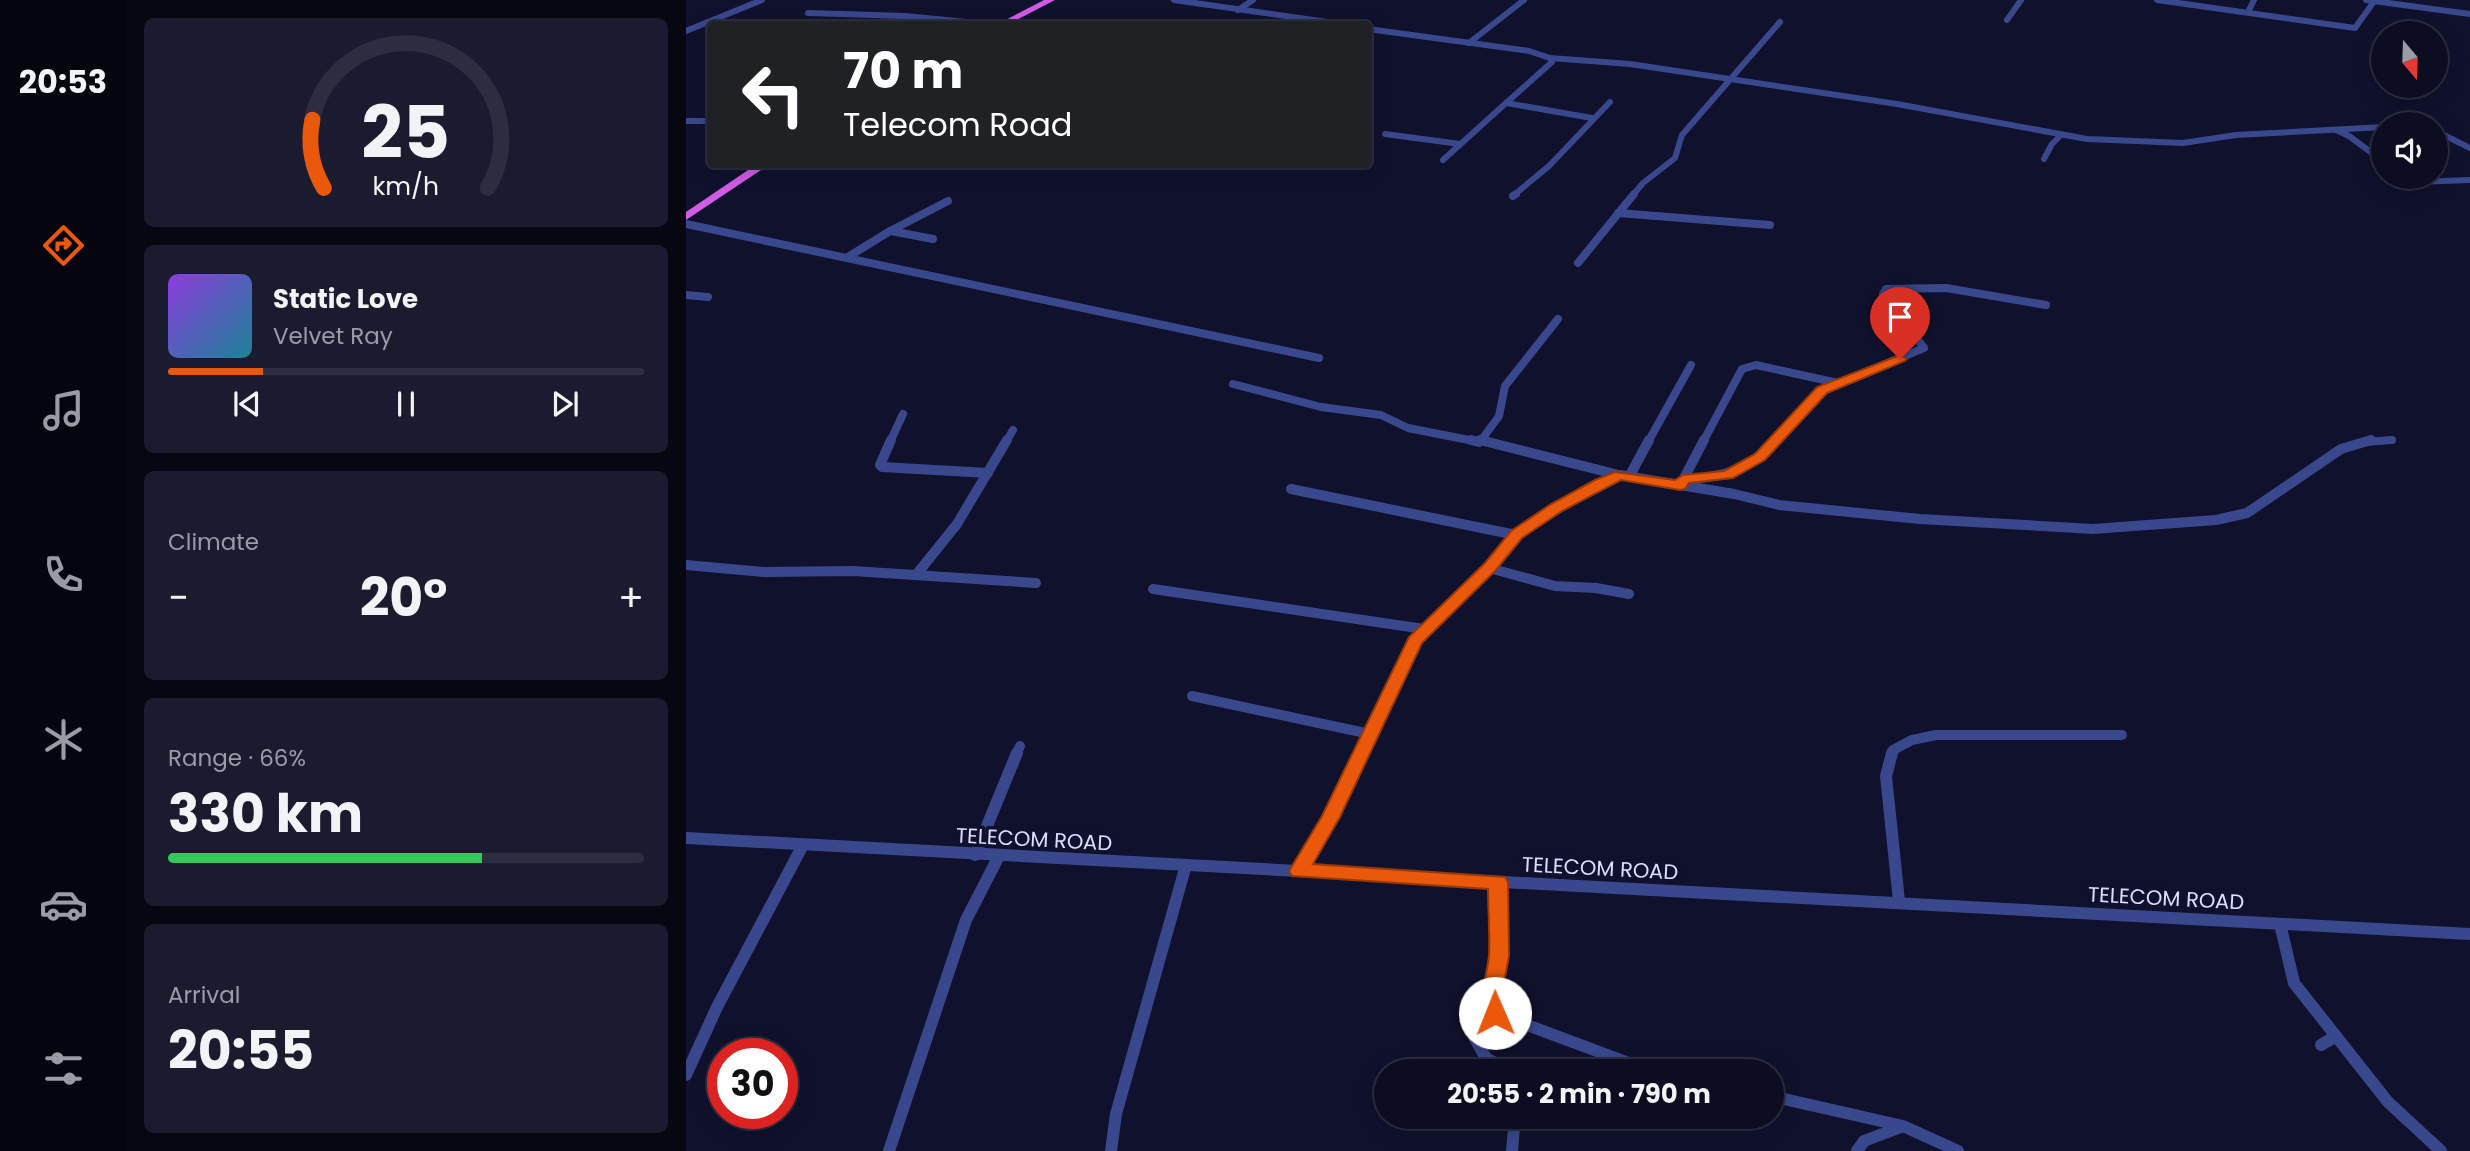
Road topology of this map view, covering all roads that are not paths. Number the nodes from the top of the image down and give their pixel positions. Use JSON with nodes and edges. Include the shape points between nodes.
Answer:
{"nodes":[{"id":1,"x":762,"y":0,"type":"edge"},
{"id":2,"x":1051,"y":0,"type":"edge"},
{"id":3,"x":1174,"y":0,"type":"edge"},
{"id":4,"x":1253,"y":0,"type":"edge"},
{"id":5,"x":1524,"y":0,"type":"edge"},
{"id":6,"x":2021,"y":0,"type":"edge"},
{"id":7,"x":2157,"y":0,"type":"edge"},
{"id":8,"x":2254,"y":0,"type":"edge"},
{"id":9,"x":2366,"y":0,"type":"edge"},
{"id":10,"x":2374,"y":1,"type":"edge"},
{"id":11,"x":1238,"y":10,"type":"junction"},
{"id":12,"x":2248,"y":12,"type":"junction"},
{"id":13,"x":808,"y":13,"type":"dead end"},
{"id":14,"x":2470,"y":14,"type":"edge"},
{"id":15,"x":2007,"y":20,"type":"dead end"},
{"id":16,"x":710,"y":21,"type":"edge"},
{"id":17,"x":956,"y":21,"type":"edge"},
{"id":18,"x":1009,"y":21,"type":"edge"},
{"id":19,"x":1319,"y":21,"type":"edge"},
{"id":20,"x":686,"y":22,"type":"edge"},
{"id":21,"x":707,"y":22,"type":"edge"},
{"id":22,"x":707,"y":22,"type":"edge"},
{"id":23,"x":1780,"y":22,"type":"dead end"},
{"id":24,"x":1372,"y":30,"type":"edge"},
{"id":25,"x":686,"y":31,"type":"edge"},
{"id":26,"x":1469,"y":43,"type":"junction"},
{"id":27,"x":1550,"y":58,"type":"junction"},
{"id":28,"x":1732,"y":78,"type":"junction"},
{"id":29,"x":1610,"y":102,"type":"dead end"},
{"id":30,"x":1506,"y":103,"type":"junction"},
{"id":31,"x":1592,"y":118,"type":"junction"},
{"id":32,"x":686,"y":121,"type":"edge"},
{"id":33,"x":707,"y":121,"type":"edge"},
{"id":34,"x":2371,"y":128,"type":"edge"},
{"id":35,"x":2336,"y":130,"type":"junction"},
{"id":36,"x":1385,"y":134,"type":"dead end"},
{"id":37,"x":2061,"y":135,"type":"junction"},
{"id":38,"x":2448,"y":137,"type":"edge"},
{"id":39,"x":1460,"y":144,"type":"junction"},
{"id":40,"x":2470,"y":148,"type":"edge"},
{"id":41,"x":2371,"y":152,"type":"edge"},
{"id":42,"x":2045,"y":159,"type":"dead end"},
{"id":43,"x":1443,"y":160,"type":"dead end"},
{"id":44,"x":759,"y":168,"type":"edge"},
{"id":45,"x":2470,"y":180,"type":"edge"},
{"id":46,"x":2448,"y":181,"type":"edge"},
{"id":47,"x":1513,"y":196,"type":"dead end"},
{"id":48,"x":948,"y":201,"type":"dead end"},
{"id":49,"x":1618,"y":213,"type":"junction"},
{"id":50,"x":686,"y":217,"type":"edge"},
{"id":51,"x":686,"y":224,"type":"edge"},
{"id":52,"x":1770,"y":225,"type":"dead end"},
{"id":53,"x":890,"y":231,"type":"junction"},
{"id":54,"x":933,"y":239,"type":"dead end"},
{"id":55,"x":848,"y":257,"type":"junction"},
{"id":56,"x":1578,"y":263,"type":"dead end"},
{"id":57,"x":686,"y":295,"type":"edge"},
{"id":58,"x":708,"y":297,"type":"dead end"},
{"id":59,"x":2046,"y":304,"type":"dead end"},
{"id":60,"x":1558,"y":319,"type":"dead end"},
{"id":61,"x":1319,"y":358,"type":"dead end"},
{"id":62,"x":1690,"y":365,"type":"dead end"},
{"id":63,"x":1839,"y":383,"type":"junction"},
{"id":64,"x":1233,"y":384,"type":"dead end"},
{"id":65,"x":903,"y":414,"type":"dead end"},
{"id":66,"x":1013,"y":430,"type":"dead end"},
{"id":67,"x":2392,"y":440,"type":"dead end"},
{"id":68,"x":1479,"y":442,"type":"junction"},
{"id":69,"x":988,"y":473,"type":"junction"},
{"id":70,"x":1624,"y":476,"type":"junction"},
{"id":71,"x":1682,"y":483,"type":"junction"},
{"id":72,"x":1291,"y":489,"type":"dead end"},
{"id":73,"x":1516,"y":535,"type":"junction"},
{"id":74,"x":686,"y":565,"type":"edge"},
{"id":75,"x":1489,"y":568,"type":"junction"},
{"id":76,"x":916,"y":575,"type":"junction"},
{"id":77,"x":1036,"y":583,"type":"dead end"},
{"id":78,"x":1153,"y":589,"type":"dead end"},
{"id":79,"x":1629,"y":594,"type":"dead end"},
{"id":80,"x":1424,"y":629,"type":"junction"},
{"id":81,"x":1192,"y":696,"type":"dead end"},
{"id":82,"x":1370,"y":734,"type":"junction"},
{"id":83,"x":2122,"y":735,"type":"dead end"},
{"id":84,"x":1020,"y":746,"type":"dead end"},
{"id":85,"x":686,"y":838,"type":"edge"},
{"id":86,"x":803,"y":845,"type":"junction"},
{"id":87,"x":975,"y":855,"type":"junction"},
{"id":88,"x":999,"y":856,"type":"junction"},
{"id":89,"x":1186,"y":865,"type":"junction"},
{"id":90,"x":1299,"y":871,"type":"junction"},
{"id":91,"x":1498,"y":882,"type":"junction"},
{"id":92,"x":1899,"y":901,"type":"junction"},
{"id":93,"x":2280,"y":924,"type":"junction"},
{"id":94,"x":2470,"y":934,"type":"edge"},
{"id":95,"x":1495,"y":1013,"type":"junction"},
{"id":96,"x":2336,"y":1036,"type":"junction"},
{"id":97,"x":2321,"y":1045,"type":"dead end"},
{"id":98,"x":1488,"y":1059,"type":"edge"},
{"id":99,"x":1618,"y":1059,"type":"edge"},
{"id":100,"x":686,"y":1075,"type":"edge"},
{"id":101,"x":1784,"y":1099,"type":"edge"},
{"id":102,"x":1903,"y":1126,"type":"junction"},
{"id":103,"x":1514,"y":1129,"type":"edge"},
{"id":104,"x":888,"y":1151,"type":"edge"},
{"id":105,"x":1111,"y":1151,"type":"edge"},
{"id":106,"x":1512,"y":1151,"type":"edge"},
{"id":107,"x":1857,"y":1151,"type":"edge"},
{"id":108,"x":1958,"y":1151,"type":"edge"},
{"id":109,"x":2441,"y":1151,"type":"edge"}],
"edges":[{"from":1,"to":16,"type":"street"},
{"from":2,"to":18,"type":"highway"},
{"from":3,"to":11,"type":"street"},
{"from":4,"to":11,"type":"street"},
{"from":5,"to":26,"type":"street"},
{"from":6,"to":15,"type":"street"},
{"from":7,"to":12,"type":"street"},
{"from":8,"to":12,"type":"street"},
{"from":9,"to":10,"type":"street"},
{"from":10,"to":12,"type":"street","via":[[2355,28]]},
{"from":10,"to":14,"type":"street"},
{"from":11,"to":19,"type":"street"},
{"from":13,"to":17,"type":"street"},
{"from":20,"to":21,"type":"street"},
{"from":22,"to":25,"type":"street"},
{"from":23,"to":28,"type":"street"},
{"from":24,"to":26,"type":"street"},
{"from":26,"to":27,"type":"street"},
{"from":27,"to":28,"type":"street"},
{"from":27,"to":30,"type":"street","via":[[1552,62]]},
{"from":28,"to":37,"type":"street"},
{"from":28,"to":49,"type":"street","via":[[1682,135],[1675,158],[1643,183]]},
{"from":29,"to":31,"type":"street"},
{"from":30,"to":31,"type":"street"},
{"from":30,"to":39,"type":"street"},
{"from":31,"to":47,"type":"street","via":[[1549,166]]},
{"from":32,"to":33,"type":"street"},
{"from":34,"to":35,"type":"street"},
{"from":35,"to":37,"type":"street","via":[[2183,143]]},
{"from":35,"to":41,"type":"street"},
{"from":36,"to":39,"type":"street"},
{"from":37,"to":42,"type":"street"},
{"from":38,"to":40,"type":"street"},
{"from":39,"to":43,"type":"street"},
{"from":44,"to":50,"type":"highway"},
{"from":45,"to":46,"type":"street"},
{"from":48,"to":53,"type":"street"},
{"from":49,"to":52,"type":"street"},
{"from":49,"to":56,"type":"street"},
{"from":51,"to":55,"type":"street"},
{"from":53,"to":54,"type":"street"},
{"from":53,"to":55,"type":"street"},
{"from":55,"to":61,"type":"street"},
{"from":57,"to":58,"type":"street"},
{"from":59,"to":63,"type":"street","via":[[1973,290],[1886,289],[1883,294],[1924,348]]},
{"from":60,"to":68,"type":"street","via":[[1505,386],[1499,416]]},
{"from":62,"to":70,"type":"street"},
{"from":63,"to":71,"type":"street","via":[[1822,390],[1760,457],[1746,466],[1728,475]]},
{"from":63,"to":71,"type":"street","via":[[1756,365],[1742,369]]},
{"from":64,"to":68,"type":"street","via":[[1321,407],[1381,415],[1408,428]]},
{"from":65,"to":69,"type":"street","via":[[882,467]]},
{"from":66,"to":69,"type":"street"},
{"from":67,"to":71,"type":"street","via":[[2341,449],[2247,513],[2216,520],[2093,529],[1779,505]]},
{"from":68,"to":70,"type":"street"},
{"from":69,"to":76,"type":"street","via":[[934,557]]},
{"from":70,"to":71,"type":"street"},
{"from":70,"to":73,"type":"street","via":[[1600,483],[1556,507]]},
{"from":72,"to":73,"type":"street"},
{"from":73,"to":75,"type":"street"},
{"from":74,"to":76,"type":"street","via":[[764,572]]},
{"from":75,"to":79,"type":"street","via":[[1555,586]]},
{"from":75,"to":80,"type":"street"},
{"from":76,"to":77,"type":"street"},
{"from":78,"to":80,"type":"street"},
{"from":80,"to":82,"type":"street"},
{"from":81,"to":82,"type":"street"},
{"from":82,"to":90,"type":"street","via":[[1331,817]]},
{"from":83,"to":92,"type":"street","via":[[1936,735],[1893,750],[1886,776]]},
{"from":84,"to":87,"type":"street"},
{"from":85,"to":86,"type":"street","name":"TELECOM ROAD"},
{"from":86,"to":87,"type":"street","name":"TELECOM ROAD"},
{"from":86,"to":100,"type":"street"},
{"from":87,"to":88,"type":"street","name":"TELECOM ROAD"},
{"from":88,"to":89,"type":"street","name":"TELECOM ROAD"},
{"from":88,"to":104,"type":"street","via":[[966,920],[900,1127]]},
{"from":89,"to":90,"type":"street","name":"TELECOM ROAD"},
{"from":89,"to":105,"type":"street","via":[[1116,1114]]},
{"from":90,"to":91,"type":"street","name":"TELECOM ROAD"},
{"from":91,"to":92,"type":"street","name":"TELECOM ROAD"},
{"from":91,"to":95,"type":"street"},
{"from":92,"to":93,"type":"street","name":"TELECOM ROAD"},
{"from":93,"to":94,"type":"street","name":"TELECOM ROAD"},
{"from":93,"to":96,"type":"street","via":[[2294,983]]},
{"from":95,"to":98,"type":"street","via":[[1474,1037]]},
{"from":95,"to":99,"type":"street"},
{"from":96,"to":97,"type":"street"},
{"from":96,"to":109,"type":"street","via":[[2388,1102]]},
{"from":101,"to":102,"type":"street"},
{"from":102,"to":107,"type":"street","via":[[1864,1141]]},
{"from":102,"to":108,"type":"street"},
{"from":103,"to":106,"type":"street"}]}
